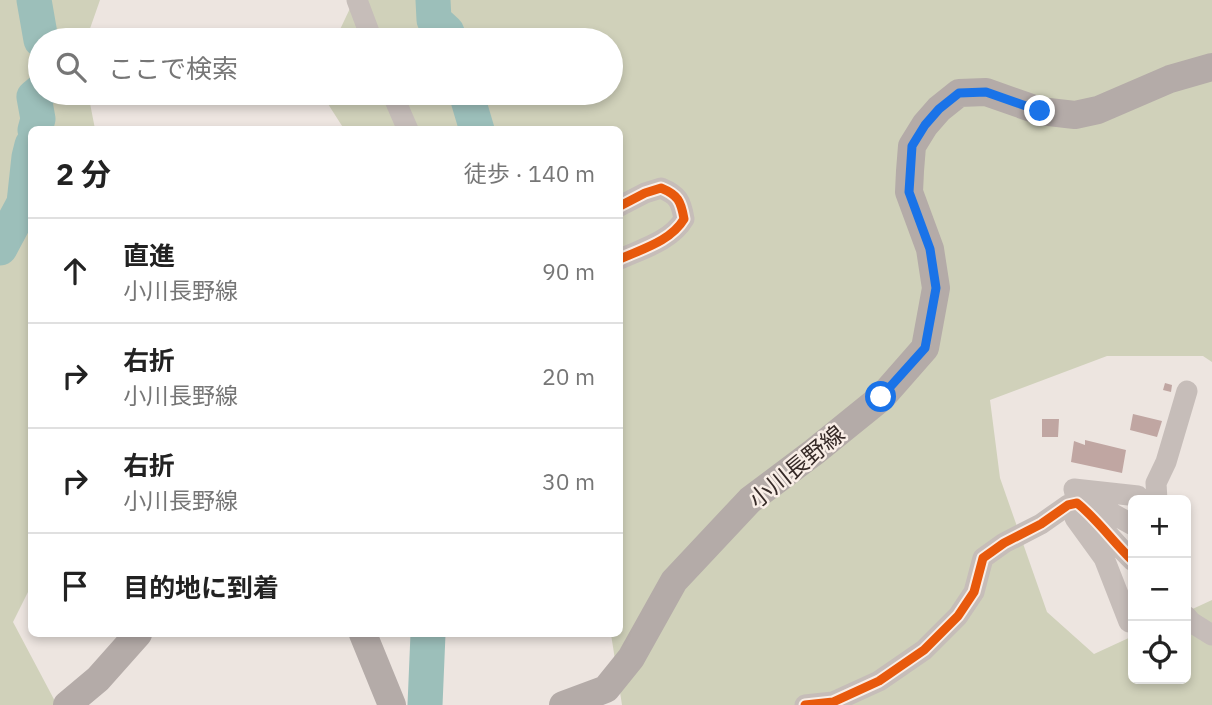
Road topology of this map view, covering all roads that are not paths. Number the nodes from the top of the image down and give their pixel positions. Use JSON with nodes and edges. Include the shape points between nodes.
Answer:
{"nodes":[{"id":1,"x":358,"y":0,"type":"edge"},
{"id":2,"x":368,"y":28,"type":"edge"},
{"id":3,"x":1212,"y":67,"type":"edge"},
{"id":4,"x":397,"y":105,"type":"edge"},
{"id":5,"x":406,"y":126,"type":"edge"},
{"id":6,"x":623,"y":204,"type":"edge"},
{"id":7,"x":623,"y":258,"type":"edge"},
{"id":8,"x":1187,"y":391,"type":"dead end"},
{"id":9,"x":1142,"y":494,"type":"edge"},
{"id":10,"x":1076,"y":503,"type":"junction"},
{"id":11,"x":1128,"y":523,"type":"edge"},
{"id":12,"x":1130,"y":558,"type":"edge"},
{"id":13,"x":1129,"y":621,"type":"edge"},
{"id":14,"x":1190,"y":621,"type":"edge"},
{"id":15,"x":1212,"y":635,"type":"edge"},
{"id":16,"x":135,"y":637,"type":"edge"},
{"id":17,"x":364,"y":637,"type":"edge"},
{"id":18,"x":67,"y":705,"type":"edge"},
{"id":19,"x":392,"y":705,"type":"edge"},
{"id":20,"x":563,"y":705,"type":"edge"},
{"id":21,"x":805,"y":705,"type":"edge"}],
"edges":[{"from":1,"to":2,"type":"street"},
{"from":3,"to":20,"type":"main road","name":"小川長野線","via":[[1075,115],[1040,111],[986,92],[959,93],[939,109],[912,146],[910,171],[909,192],[930,249],[936,288],[925,348],[881,397],[750,500],[674,581],[631,658],[606,689]]},
{"from":4,"to":5,"type":"street"},
{"from":6,"to":7,"type":"street","via":[[661,188],[674,193],[684,219],[661,240]]},
{"from":8,"to":9,"type":"street","via":[[1166,463],[1156,483]]},
{"from":9,"to":10,"type":"street","via":[[1074,489]]},
{"from":10,"to":11,"type":"street","via":[[1086,499]]},
{"from":10,"to":12,"type":"street"},
{"from":10,"to":13,"type":"street","via":[[1075,517],[1104,558]]},
{"from":10,"to":21,"type":"street","via":[[983,558],[974,592],[958,616],[924,650],[879,681],[833,702]]},
{"from":14,"to":15,"type":"street"},
{"from":16,"to":18,"type":"main road"},
{"from":17,"to":19,"type":"main road"}]}
